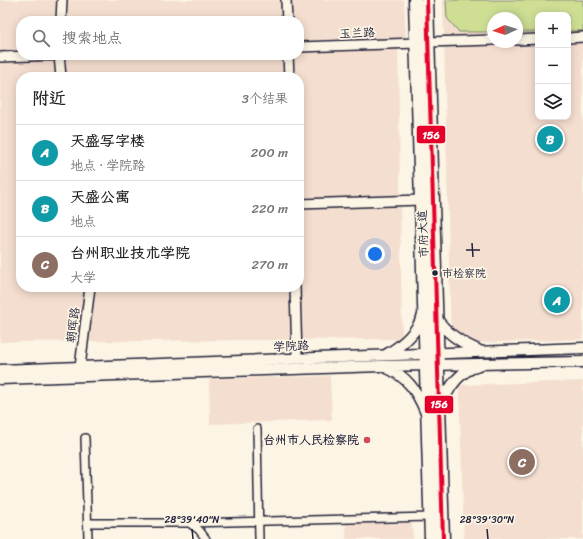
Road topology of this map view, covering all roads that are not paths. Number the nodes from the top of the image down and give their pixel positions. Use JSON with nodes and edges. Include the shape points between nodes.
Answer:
{"nodes":[{"id":1,"x":62,"y":0,"type":"edge"},
{"id":2,"x":286,"y":0,"type":"edge"},
{"id":3,"x":415,"y":0,"type":"edge"},
{"id":4,"x":427,"y":0,"type":"edge"},
{"id":5,"x":61,"y":16,"type":"edge"},
{"id":6,"x":287,"y":16,"type":"edge"},
{"id":7,"x":571,"y":38,"type":"edge"},
{"id":8,"x":583,"y":38,"type":"edge"},
{"id":9,"x":535,"y":39,"type":"edge"},
{"id":10,"x":487,"y":40,"type":"edge"},
{"id":11,"x":523,"y":40,"type":"edge"},
{"id":12,"x":422,"y":43,"type":"junction"},
{"id":13,"x":304,"y":47,"type":"edge"},
{"id":14,"x":16,"y":56,"type":"edge"},
{"id":15,"x":0,"y":57,"type":"edge"},
{"id":16,"x":59,"y":60,"type":"edge"},
{"id":17,"x":288,"y":60,"type":"edge"},
{"id":18,"x":61,"y":72,"type":"edge"},
{"id":19,"x":289,"y":72,"type":"edge"},
{"id":20,"x":422,"y":200,"type":"junction"},
{"id":21,"x":304,"y":204,"type":"edge"},
{"id":22,"x":89,"y":292,"type":"edge"},
{"id":23,"x":295,"y":292,"type":"edge"},
{"id":24,"x":425,"y":309,"type":"junction"},
{"id":25,"x":437,"y":319,"type":"junction"},
{"id":26,"x":583,"y":348,"type":"edge"},
{"id":27,"x":480,"y":351,"type":"junction"},
{"id":28,"x":432,"y":353,"type":"junction"},
{"id":29,"x":386,"y":355,"type":"junction"},
{"id":30,"x":297,"y":358,"type":"junction"},
{"id":31,"x":583,"y":362,"type":"edge"},
{"id":32,"x":489,"y":364,"type":"junction"},
{"id":33,"x":433,"y":365,"type":"junction"},
{"id":34,"x":381,"y":366,"type":"junction"},
{"id":35,"x":80,"y":367,"type":"junction"},
{"id":36,"x":0,"y":370,"type":"edge"},
{"id":37,"x":0,"y":379,"type":"edge"},
{"id":38,"x":440,"y":411,"type":"junction"},
{"id":39,"x":428,"y":418,"type":"junction"},
{"id":40,"x":257,"y":429,"type":"dead end"},
{"id":41,"x":85,"y":438,"type":"dead end"},
{"id":42,"x":431,"y":517,"type":"junction"},
{"id":43,"x":259,"y":521,"type":"junction"},
{"id":44,"x":88,"y":523,"type":"junction"},
{"id":45,"x":188,"y":523,"type":"junction"},
{"id":46,"x":88,"y":539,"type":"edge"},
{"id":47,"x":206,"y":539,"type":"edge"},
{"id":48,"x":259,"y":539,"type":"edge"},
{"id":49,"x":432,"y":539,"type":"edge"},
{"id":50,"x":443,"y":539,"type":"edge"}],
"edges":[{"from":1,"to":5,"type":"street"},
{"from":2,"to":6,"type":"street"},
{"from":3,"to":12,"type":"main road","name":"市府大道"},
{"from":4,"to":12,"type":"main road","name":"市府大道"},
{"from":7,"to":8,"type":"street"},
{"from":9,"to":11,"type":"street"},
{"from":10,"to":12,"type":"street","name":"玉兰路"},
{"from":12,"to":13,"type":"street","name":"玉兰路"},
{"from":12,"to":20,"type":"main road","name":"市府大道"},
{"from":12,"to":25,"type":"main road","name":"市府大道"},
{"from":14,"to":15,"type":"street"},
{"from":16,"to":18,"type":"street"},
{"from":17,"to":19,"type":"street"},
{"from":20,"to":21,"type":"street"},
{"from":20,"to":24,"type":"main road","name":"市府大道"},
{"from":22,"to":35,"type":"street","name":"朝晖路"},
{"from":23,"to":30,"type":"street"},
{"from":24,"to":28,"type":"main road","name":"市府大道"},
{"from":24,"to":29,"type":"main road","via":[[420,324],[407,340]]},
{"from":25,"to":27,"type":"main road","via":[[457,340]]},
{"from":25,"to":28,"type":"main road","name":"市府大道"},
{"from":26,"to":27,"type":"main road","name":"学院路"},
{"from":27,"to":28,"type":"main road","name":"学院路"},
{"from":28,"to":29,"type":"main road","name":"学院路"},
{"from":28,"to":33,"type":"main road","name":"市府大道"},
{"from":29,"to":30,"type":"main road","name":"学院路"},
{"from":30,"to":35,"type":"main road","name":"学院路"},
{"from":31,"to":32,"type":"main road","name":"学院路"},
{"from":32,"to":33,"type":"main road","name":"学院路"},
{"from":32,"to":38,"type":"main road","via":[[476,367],[456,379],[448,390]]},
{"from":33,"to":34,"type":"main road","name":"学院路"},
{"from":33,"to":38,"type":"main road","name":"市府大道"},
{"from":33,"to":39,"type":"main road","name":"市府大道"},
{"from":34,"to":37,"type":"main road","name":"学院路"},
{"from":34,"to":39,"type":"main road","via":[[401,375],[410,383]]},
{"from":35,"to":36,"type":"main road","name":"学院路"},
{"from":38,"to":50,"type":"main road","name":"市府大道"},
{"from":39,"to":42,"type":"main road","name":"市府大道"},
{"from":40,"to":43,"type":"street"},
{"from":41,"to":44,"type":"street"},
{"from":42,"to":43,"type":"street"},
{"from":42,"to":49,"type":"main road","name":"市府大道"},
{"from":43,"to":45,"type":"street"},
{"from":43,"to":48,"type":"street"},
{"from":44,"to":45,"type":"street"},
{"from":44,"to":46,"type":"street"},
{"from":45,"to":47,"type":"street","via":[[199,530]]}]}
